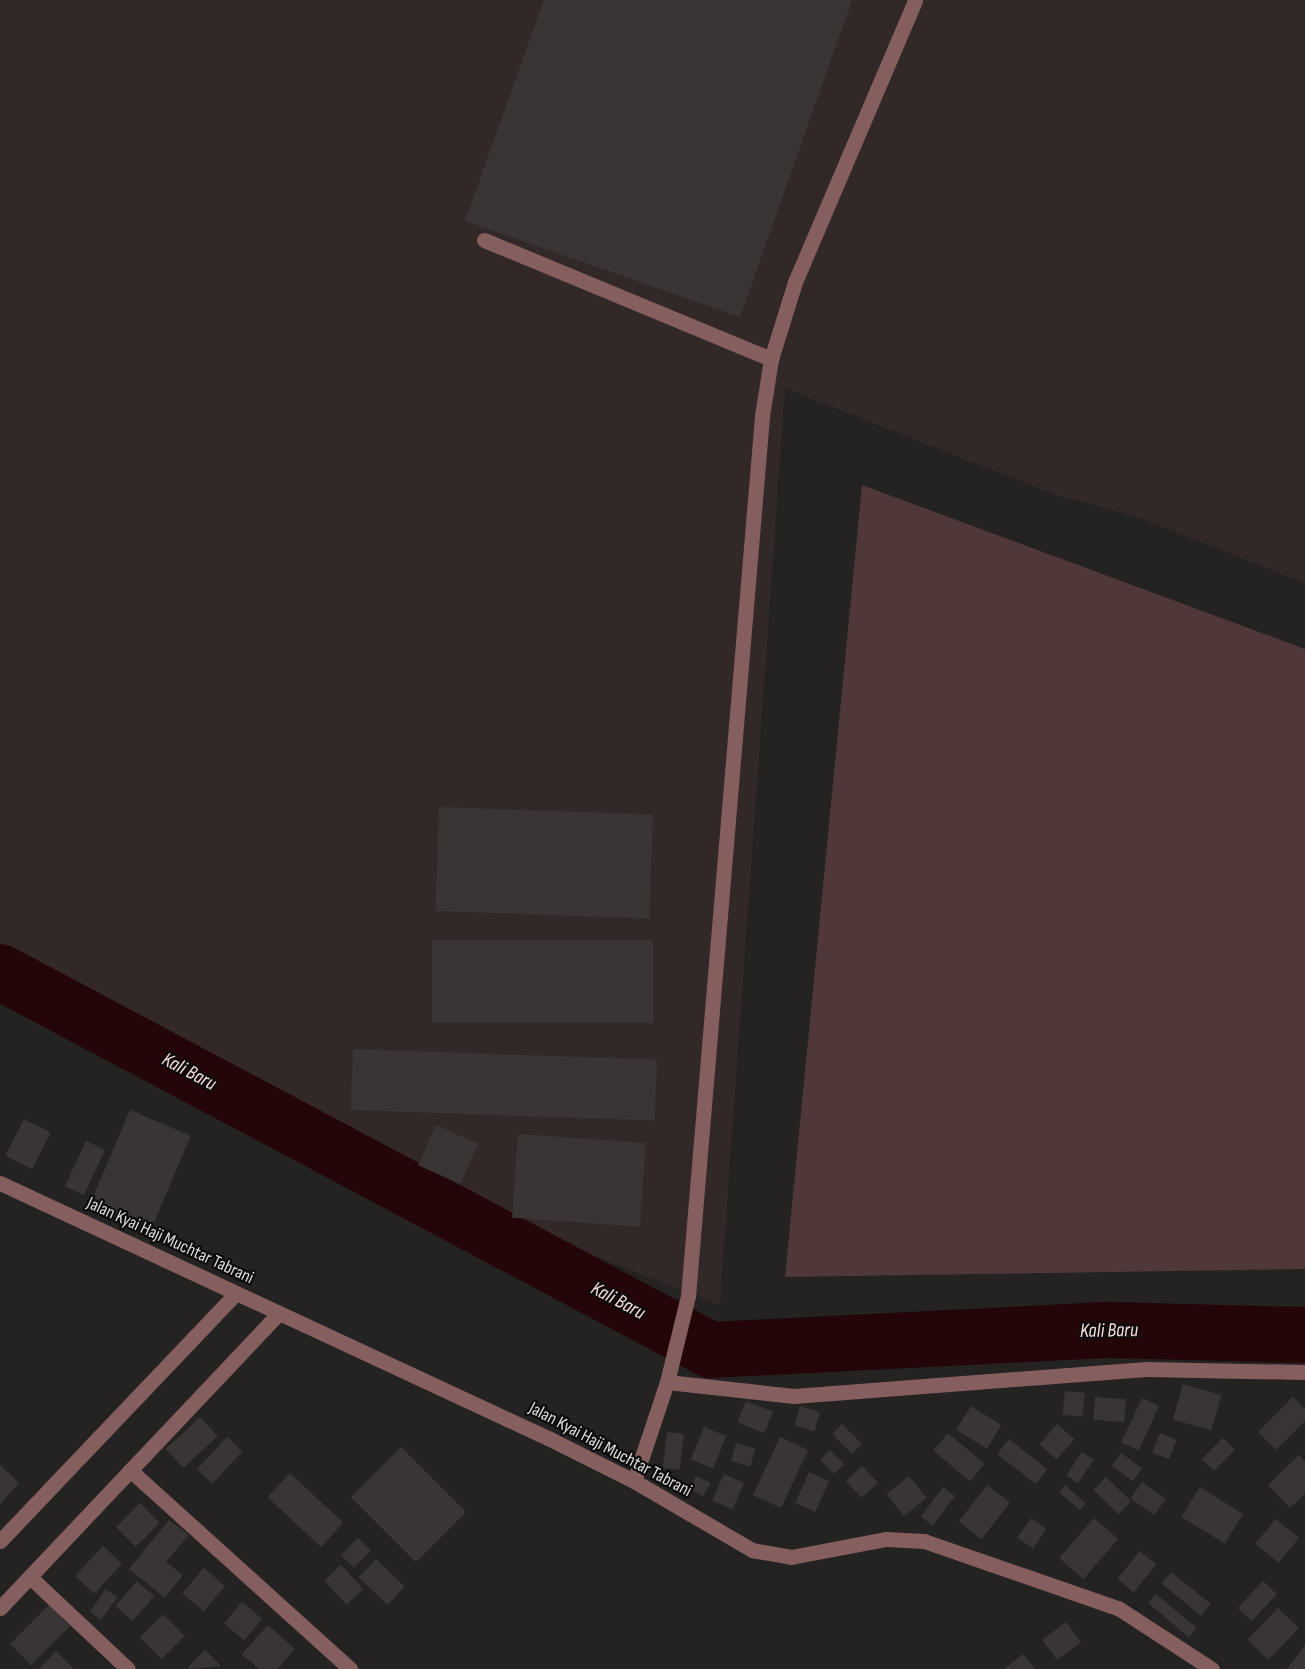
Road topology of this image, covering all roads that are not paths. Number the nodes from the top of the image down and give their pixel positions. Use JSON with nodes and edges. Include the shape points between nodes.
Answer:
{"nodes":[{"id":1,"x":915,"y":0,"type":"edge"},
{"id":2,"x":484,"y":240,"type":"dead end"},
{"id":3,"x":771,"y":359,"type":"junction"},
{"id":4,"x":0,"y":1183,"type":"edge"},
{"id":5,"x":236,"y":1293,"type":"junction"},
{"id":6,"x":278,"y":1314,"type":"junction"},
{"id":7,"x":1305,"y":1372,"type":"edge"},
{"id":8,"x":667,"y":1382,"type":"junction"},
{"id":9,"x":130,"y":1470,"type":"junction"},
{"id":10,"x":634,"y":1481,"type":"junction"},
{"id":11,"x":0,"y":1541,"type":"edge"},
{"id":12,"x":30,"y":1577,"type":"junction"},
{"id":13,"x":0,"y":1608,"type":"edge"},
{"id":14,"x":128,"y":1669,"type":"edge"},
{"id":15,"x":350,"y":1669,"type":"edge"},
{"id":16,"x":1212,"y":1669,"type":"edge"}],
"edges":[{"from":1,"to":3,"type":"street","via":[[795,282]]},
{"from":2,"to":3,"type":"street"},
{"from":3,"to":8,"type":"street","via":[[761,428],[688,1296]]},
{"from":4,"to":5,"type":"street","name":"Jalan Kyai Haji Muchtar Tabrani"},
{"from":5,"to":6,"type":"street","name":"Jalan Kyai Haji Muchtar Tabrani"},
{"from":5,"to":11,"type":"street"},
{"from":6,"to":9,"type":"street"},
{"from":6,"to":10,"type":"street","name":"Jalan Kyai Haji Muchtar Tabrani","via":[[442,1387]]},
{"from":7,"to":8,"type":"street","via":[[1146,1369],[794,1396]]},
{"from":8,"to":10,"type":"street"},
{"from":9,"to":12,"type":"street"},
{"from":9,"to":15,"type":"street"},
{"from":10,"to":16,"type":"street","name":"Jalan Kyai Haji Muchtar Tabrani","via":[[743,1546],[774,1556],[791,1557],[893,1538],[924,1541],[1118,1608]]},
{"from":12,"to":13,"type":"street"},
{"from":12,"to":14,"type":"street"}]}
